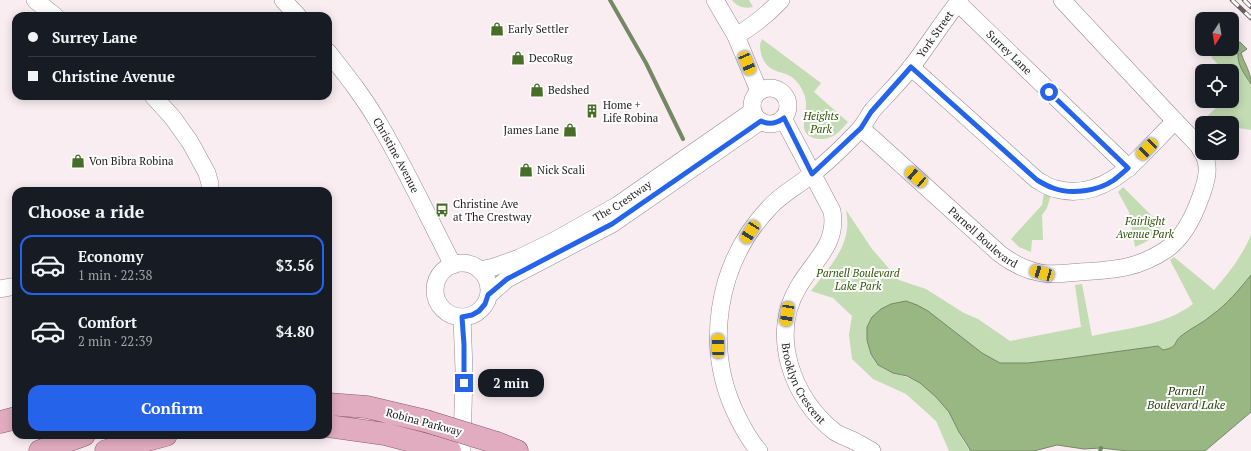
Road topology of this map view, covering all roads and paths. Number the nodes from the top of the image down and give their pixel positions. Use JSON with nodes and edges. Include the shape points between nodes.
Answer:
{"nodes":[{"id":1,"x":35,"y":0,"type":"edge"},
{"id":2,"x":283,"y":0,"type":"edge"},
{"id":3,"x":715,"y":0,"type":"edge"},
{"id":4,"x":781,"y":0,"type":"edge"},
{"id":5,"x":1062,"y":0,"type":"edge"},
{"id":6,"x":959,"y":2,"type":"edge"},
{"id":7,"x":50,"y":12,"type":"edge"},
{"id":8,"x":294,"y":12,"type":"edge"},
{"id":9,"x":736,"y":36,"type":"junction"},
{"id":10,"x":332,"y":57,"type":"edge"},
{"id":11,"x":911,"y":67,"type":"junction"},
{"id":12,"x":759,"y":91,"type":"junction"},
{"id":13,"x":157,"y":100,"type":"edge"},
{"id":14,"x":757,"y":116,"type":"junction"},
{"id":15,"x":784,"y":118,"type":"junction"},
{"id":16,"x":1175,"y":122,"type":"junction"},
{"id":17,"x":861,"y":128,"type":"junction"},
{"id":18,"x":1195,"y":142,"type":"edge"},
{"id":19,"x":1206,"y":160,"type":"edge"},
{"id":20,"x":1128,"y":168,"type":"junction"},
{"id":21,"x":812,"y":174,"type":"junction"},
{"id":22,"x":210,"y":187,"type":"edge"},
{"id":23,"x":453,"y":265,"type":"junction"},
{"id":24,"x":480,"y":270,"type":"junction"},
{"id":25,"x":12,"y":287,"type":"edge"},
{"id":26,"x":0,"y":289,"type":"edge"},
{"id":27,"x":488,"y":295,"type":"junction"},
{"id":28,"x":462,"y":317,"type":"junction"},
{"id":29,"x":332,"y":390,"type":"edge"},
{"id":30,"x":332,"y":404,"type":"edge"},
{"id":31,"x":367,"y":407,"type":"junction"},
{"id":32,"x":12,"y":419,"type":"edge"},
{"id":33,"x":0,"y":422,"type":"edge"},
{"id":34,"x":332,"y":427,"type":"edge"},
{"id":35,"x":73,"y":439,"type":"edge"},
{"id":36,"x":151,"y":439,"type":"edge"},
{"id":37,"x":177,"y":439,"type":"edge"},
{"id":38,"x":40,"y":451,"type":"edge"},
{"id":39,"x":106,"y":451,"type":"edge"},
{"id":40,"x":161,"y":451,"type":"edge"},
{"id":41,"x":450,"y":451,"type":"edge"},
{"id":42,"x":462,"y":451,"type":"edge"},
{"id":43,"x":517,"y":451,"type":"edge"},
{"id":44,"x":759,"y":451,"type":"edge"},
{"id":45,"x":872,"y":451,"type":"edge"}],
"edges":[{"from":1,"to":7,"type":"street"},
{"from":2,"to":8,"type":"street"},
{"from":3,"to":9,"type":"street"},
{"from":4,"to":9,"type":"street","via":[[753,26]]},
{"from":5,"to":16,"type":"street","name":"Parnell Boulevard"},
{"from":6,"to":11,"type":"street","name":"York Street"},
{"from":6,"to":20,"type":"street","name":"Surrey Lane"},
{"from":9,"to":12,"type":"street"},
{"from":10,"to":23,"type":"street","name":"Christine Avenue","via":[[380,126]]},
{"from":11,"to":17,"type":"street","name":"York Street","via":[[871,112]]},
{"from":11,"to":20,"type":"street","via":[[1037,180],[1054,189],[1066,191],[1098,188]]},
{"from":12,"to":14,"type":"street","via":[[752,104]]},
{"from":12,"to":15,"type":"street","via":[[764,88],[776,88],[786,96],[789,108]]},
{"from":13,"to":22,"type":"street","via":[[190,142],[207,173]]},
{"from":14,"to":15,"type":"street","via":[[772,124]]},
{"from":14,"to":24,"type":"street","name":"The Crestway","via":[[618,205],[554,241],[519,258]]},
{"from":14,"to":27,"type":"street","name":"The Crestway","via":[[612,224],[507,279]]},
{"from":15,"to":21,"type":"street","name":"Brooklyn Crescent"},
{"from":16,"to":18,"type":"street","name":"Parnell Boulevard"},
{"from":16,"to":20,"type":"street"},
{"from":17,"to":19,"type":"street","name":"Parnell Boulevard","via":[[1000,254],[1010,262],[1042,273],[1123,269],[1150,260],[1168,249],[1188,226],[1197,208],[1208,170]]},
{"from":17,"to":21,"type":"street","name":"York Street"},
{"from":21,"to":44,"type":"street","name":"York Street","via":[[769,207],[756,222],[727,277],[722,297],[718,355],[722,376],[733,409],[750,441]]},
{"from":21,"to":45,"type":"street","name":"Brooklyn Crescent","via":[[832,211],[833,234],[791,302],[786,322],[788,359],[796,384],[821,420],[836,433]]},
{"from":23,"to":24,"type":"street","via":[[465,263]]},
{"from":23,"to":28,"type":"street","via":[[438,277],[435,294],[444,311]]},
{"from":24,"to":27,"type":"street","via":[[486,277]]},
{"from":25,"to":26,"type":"street"},
{"from":27,"to":28,"type":"street","via":[[479,311]]},
{"from":28,"to":42,"type":"street"},
{"from":29,"to":31,"type":"main road"},
{"from":30,"to":31,"type":"main road","name":"Robina Parkway"},
{"from":31,"to":43,"type":"main road","name":"Robina Parkway","bridge":true,"via":[[426,421]]},
{"from":32,"to":33,"type":"main road"},
{"from":34,"to":41,"type":"main road","name":"Robina Parkway","via":[[385,434]]},
{"from":35,"to":38,"type":"main road"},
{"from":36,"to":39,"type":"main road"},
{"from":37,"to":40,"type":"main road"}]}
